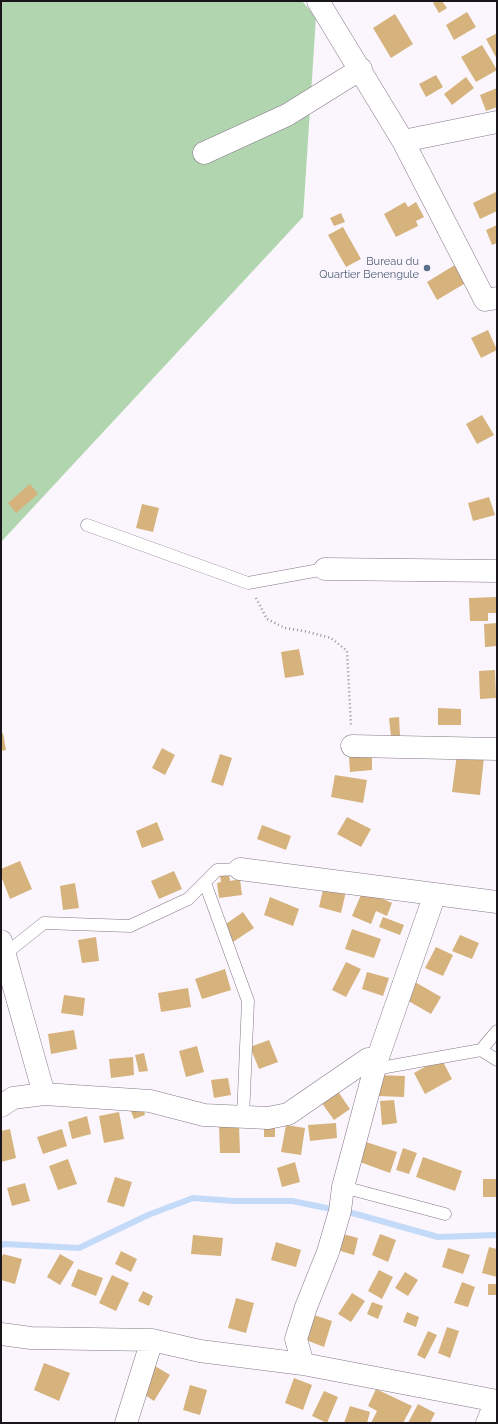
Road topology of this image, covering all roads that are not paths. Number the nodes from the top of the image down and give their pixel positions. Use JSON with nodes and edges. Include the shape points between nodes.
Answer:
{"nodes":[{"id":1,"x":318,"y":1,"type":"edge"},
{"id":2,"x":361,"y":69,"type":"junction"},
{"id":3,"x":497,"y":122,"type":"edge"},
{"id":4,"x":403,"y":141,"type":"junction"},
{"id":5,"x":204,"y":153,"type":"dead end"},
{"id":6,"x":497,"y":298,"type":"edge"},
{"id":7,"x":88,"y":525,"type":"dead end"},
{"id":8,"x":325,"y":569,"type":"joint"},
{"id":9,"x":497,"y":571,"type":"edge"},
{"id":10,"x":352,"y":746,"type":"road end"},
{"id":11,"x":497,"y":749,"type":"edge"},
{"id":12,"x":240,"y":869,"type":"joint"},
{"id":13,"x":205,"y":884,"type":"junction"},
{"id":14,"x":435,"y":894,"type":"junction"},
{"id":15,"x":497,"y":902,"type":"edge"},
{"id":16,"x":3,"y":947,"type":"edge"},
{"id":17,"x":497,"y":1031,"type":"edge"},
{"id":18,"x":481,"y":1050,"type":"junction"},
{"id":19,"x":497,"y":1060,"type":"edge"},
{"id":20,"x":376,"y":1065,"type":"junction"},
{"id":21,"x":44,"y":1094,"type":"junction"},
{"id":22,"x":1,"y":1106,"type":"edge"},
{"id":23,"x":243,"y":1117,"type":"junction"},
{"id":24,"x":343,"y":1187,"type":"junction"},
{"id":25,"x":445,"y":1214,"type":"dead end"},
{"id":26,"x":1,"y":1334,"type":"edge"},
{"id":27,"x":152,"y":1340,"type":"junction"},
{"id":28,"x":302,"y":1364,"type":"junction"},
{"id":29,"x":497,"y":1400,"type":"edge"},
{"id":30,"x":126,"y":1423,"type":"edge"},
{"id":31,"x":487,"y":1423,"type":"edge"}],
"edges":[{"from":1,"to":2,"type":"street"},
{"from":2,"to":4,"type":"street"},
{"from":2,"to":5,"type":"street","via":[[287,115]]},
{"from":3,"to":4,"type":"street"},
{"from":4,"to":6,"type":"street","via":[[485,300]]},
{"from":7,"to":8,"type":"lane","via":[[248,583]]},
{"from":8,"to":9,"type":"street"},
{"from":10,"to":11,"type":"street"},
{"from":12,"to":13,"type":"lane","via":[[217,870]]},
{"from":12,"to":14,"type":"street"},
{"from":13,"to":16,"type":"lane","via":[[188,899],[130,926],[44,923]]},
{"from":13,"to":23,"type":"lane","via":[[248,1001]]},
{"from":14,"to":15,"type":"street"},
{"from":14,"to":20,"type":"street"},
{"from":16,"to":21,"type":"street"},
{"from":17,"to":18,"type":"lane"},
{"from":18,"to":19,"type":"lane"},
{"from":18,"to":20,"type":"lane"},
{"from":20,"to":23,"type":"street","via":[[368,1059],[288,1114],[268,1118]]},
{"from":20,"to":24,"type":"street"},
{"from":21,"to":22,"type":"street","via":[[13,1098]]},
{"from":21,"to":23,"type":"street","via":[[150,1102],[204,1115]]},
{"from":24,"to":25,"type":"lane"},
{"from":24,"to":28,"type":"street","via":[[340,1211],[330,1245],[296,1339]]},
{"from":26,"to":27,"type":"street","via":[[31,1338]]},
{"from":27,"to":28,"type":"street","via":[[200,1351]]},
{"from":27,"to":30,"type":"street"},
{"from":28,"to":29,"type":"street"},
{"from":29,"to":31,"type":"street"}]}
